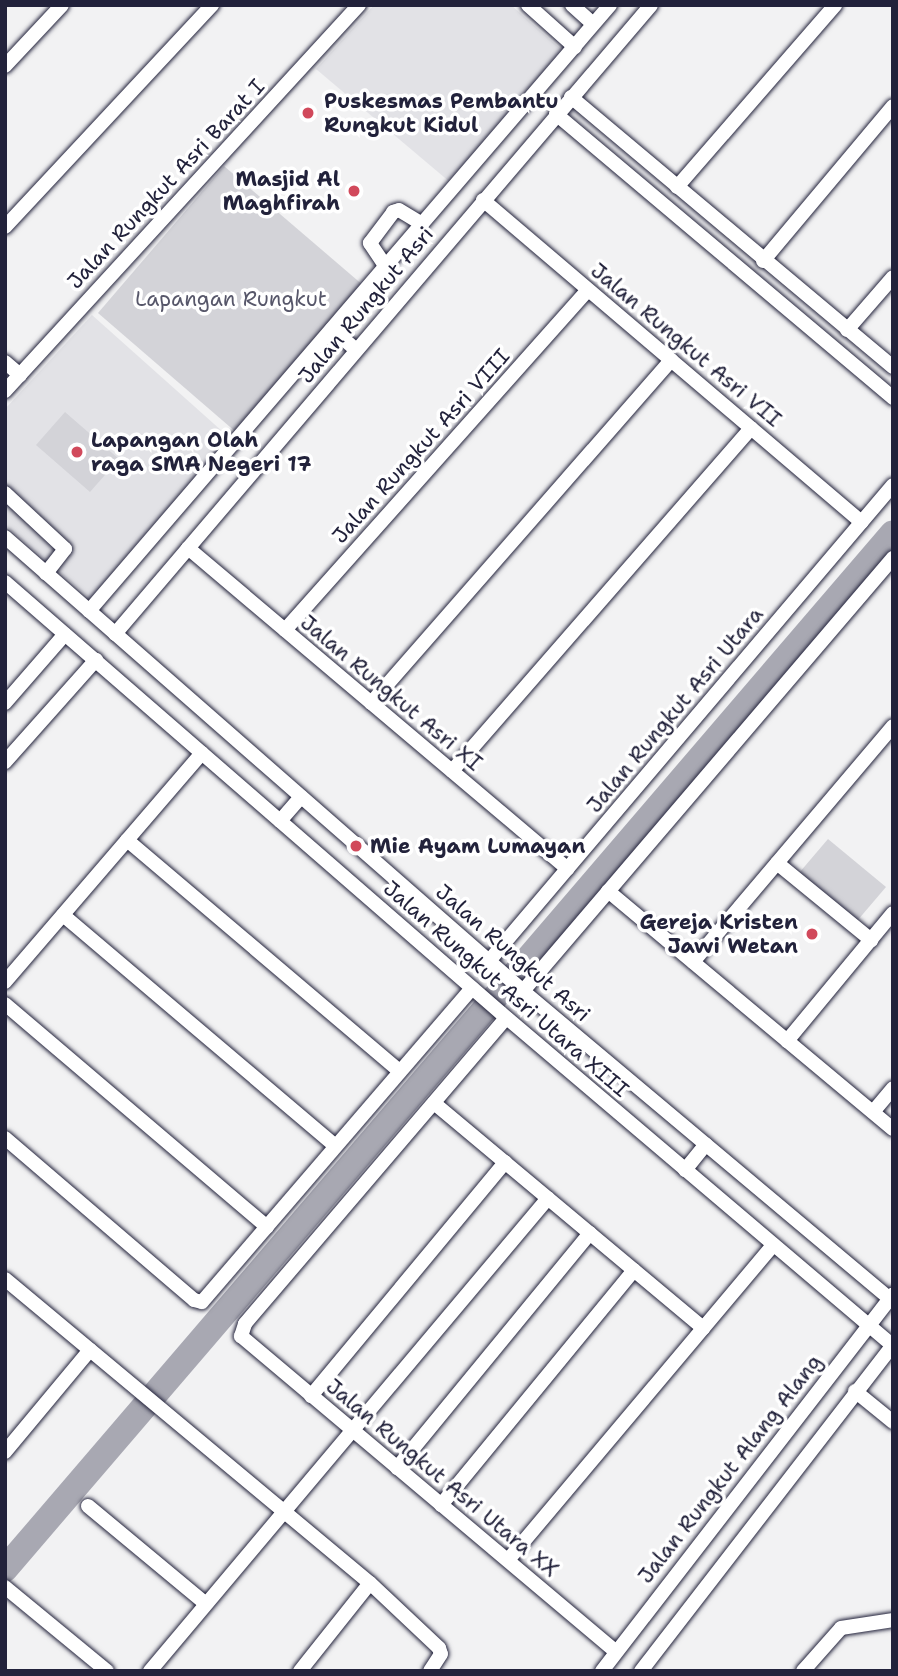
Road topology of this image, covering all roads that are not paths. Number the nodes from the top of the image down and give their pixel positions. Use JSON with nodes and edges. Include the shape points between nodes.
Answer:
{"nodes":[{"id":1,"x":62,"y":5,"type":"edge"},
{"id":2,"x":212,"y":5,"type":"edge"},
{"id":3,"x":528,"y":5,"type":"edge"},
{"id":4,"x":572,"y":5,"type":"edge"},
{"id":5,"x":610,"y":5,"type":"edge"},
{"id":6,"x":651,"y":5,"type":"edge"},
{"id":7,"x":835,"y":5,"type":"edge"},
{"id":8,"x":352,"y":7,"type":"edge"},
{"id":9,"x":593,"y":24,"type":"junction"},
{"id":10,"x":575,"y":47,"type":"junction"},
{"id":11,"x":5,"y":66,"type":"edge"},
{"id":12,"x":571,"y":97,"type":"junction"},
{"id":13,"x":893,"y":106,"type":"edge"},
{"id":14,"x":556,"y":114,"type":"junction"},
{"id":15,"x":677,"y":187,"type":"junction"},
{"id":16,"x":483,"y":200,"type":"junction"},
{"id":17,"x":422,"y":224,"type":"junction"},
{"id":18,"x":5,"y":227,"type":"edge"},
{"id":19,"x":763,"y":261,"type":"junction"},
{"id":20,"x":386,"y":267,"type":"junction"},
{"id":21,"x":893,"y":277,"type":"edge"},
{"id":22,"x":589,"y":290,"type":"junction"},
{"id":23,"x":332,"y":329,"type":"junction"},
{"id":24,"x":847,"y":330,"type":"junction"},
{"id":25,"x":356,"y":350,"type":"junction"},
{"id":26,"x":671,"y":360,"type":"junction"},
{"id":27,"x":5,"y":362,"type":"edge"},
{"id":28,"x":893,"y":367,"type":"edge"},
{"id":29,"x":20,"y":375,"type":"junction"},
{"id":30,"x":5,"y":391,"type":"edge"},
{"id":31,"x":893,"y":398,"type":"edge"},
{"id":32,"x":751,"y":428,"type":"junction"},
{"id":33,"x":893,"y":485,"type":"edge"},
{"id":34,"x":5,"y":492,"type":"edge"},
{"id":35,"x":861,"y":522,"type":"junction"},
{"id":36,"x":5,"y":537,"type":"edge"},
{"id":37,"x":188,"y":548,"type":"junction"},
{"id":38,"x":893,"y":558,"type":"edge"},
{"id":39,"x":46,"y":573,"type":"junction"},
{"id":40,"x":5,"y":582,"type":"edge"},
{"id":41,"x":89,"y":611,"type":"junction"},
{"id":42,"x":285,"y":630,"type":"junction"},
{"id":43,"x":65,"y":634,"type":"junction"},
{"id":44,"x":115,"y":634,"type":"junction"},
{"id":45,"x":96,"y":660,"type":"junction"},
{"id":46,"x":5,"y":703,"type":"edge"},
{"id":47,"x":371,"y":703,"type":"junction"},
{"id":48,"x":893,"y":726,"type":"edge"},
{"id":49,"x":202,"y":753,"type":"junction"},
{"id":50,"x":5,"y":762,"type":"edge"},
{"id":51,"x":452,"y":771,"type":"junction"},
{"id":52,"x":302,"y":797,"type":"junction"},
{"id":53,"x":280,"y":821,"type":"junction"},
{"id":54,"x":127,"y":840,"type":"junction"},
{"id":55,"x":777,"y":863,"type":"junction"},
{"id":56,"x":568,"y":869,"type":"junction"},
{"id":57,"x":608,"y":891,"type":"junction"},
{"id":58,"x":893,"y":914,"type":"edge"},
{"id":59,"x":63,"y":915,"type":"junction"},
{"id":60,"x":871,"y":940,"type":"junction"},
{"id":61,"x":693,"y":962,"type":"junction"},
{"id":62,"x":493,"y":964,"type":"junction"},
{"id":63,"x":5,"y":982,"type":"edge"},
{"id":64,"x":521,"y":989,"type":"junction"},
{"id":65,"x":475,"y":990,"type":"junction"},
{"id":66,"x":5,"y":1004,"type":"edge"},
{"id":67,"x":504,"y":1016,"type":"junction"},
{"id":68,"x":787,"y":1041,"type":"junction"},
{"id":69,"x":398,"y":1070,"type":"junction"},
{"id":70,"x":893,"y":1088,"type":"edge"},
{"id":71,"x":435,"y":1102,"type":"junction"},
{"id":72,"x":873,"y":1112,"type":"junction"},
{"id":73,"x":893,"y":1129,"type":"edge"},
{"id":74,"x":5,"y":1138,"type":"edge"},
{"id":75,"x":706,"y":1144,"type":"junction"},
{"id":76,"x":335,"y":1146,"type":"junction"},
{"id":77,"x":505,"y":1162,"type":"junction"},
{"id":78,"x":685,"y":1170,"type":"junction"},
{"id":79,"x":548,"y":1198,"type":"junction"},
{"id":80,"x":267,"y":1227,"type":"junction"},
{"id":81,"x":590,"y":1233,"type":"junction"},
{"id":82,"x":773,"y":1245,"type":"junction"},
{"id":83,"x":634,"y":1270,"type":"junction"},
{"id":84,"x":7,"y":1285,"type":"edge"},
{"id":85,"x":891,"y":1296,"type":"edge"},
{"id":86,"x":868,"y":1325,"type":"junction"},
{"id":87,"x":703,"y":1328,"type":"junction"},
{"id":88,"x":892,"y":1345,"type":"edge"},
{"id":89,"x":90,"y":1350,"type":"junction"},
{"id":90,"x":855,"y":1391,"type":"junction"},
{"id":91,"x":311,"y":1396,"type":"junction"},
{"id":92,"x":893,"y":1422,"type":"edge"},
{"id":93,"x":353,"y":1431,"type":"junction"},
{"id":94,"x":5,"y":1452,"type":"edge"},
{"id":95,"x":397,"y":1468,"type":"junction"},
{"id":96,"x":441,"y":1505,"type":"junction"},
{"id":97,"x":88,"y":1506,"type":"dead end"},
{"id":98,"x":283,"y":1508,"type":"junction"},
{"id":99,"x":508,"y":1560,"type":"junction"},
{"id":100,"x":370,"y":1583,"type":"junction"},
{"id":101,"x":5,"y":1587,"type":"edge"},
{"id":102,"x":205,"y":1603,"type":"junction"},
{"id":103,"x":893,"y":1620,"type":"edge"},
{"id":104,"x":616,"y":1652,"type":"junction"},
{"id":105,"x":107,"y":1671,"type":"edge"},
{"id":106,"x":150,"y":1671,"type":"edge"},
{"id":107,"x":300,"y":1671,"type":"edge"},
{"id":108,"x":430,"y":1671,"type":"edge"},
{"id":109,"x":602,"y":1671,"type":"edge"},
{"id":110,"x":640,"y":1671,"type":"edge"},
{"id":111,"x":803,"y":1671,"type":"edge"}],
"edges":[{"from":1,"to":11,"type":"street"},
{"from":2,"to":18,"type":"street"},
{"from":3,"to":10,"type":"street"},
{"from":4,"to":9,"type":"street"},
{"from":5,"to":9,"type":"street","name":"Jalan Rungkut Asri"},
{"from":6,"to":12,"type":"street","name":"Jalan Rungkut Asri"},
{"from":7,"to":15,"type":"street"},
{"from":8,"to":29,"type":"street","name":"Jalan Rungkut Asri Barat I"},
{"from":9,"to":10,"type":"street","name":"Jalan Rungkut Asri"},
{"from":10,"to":17,"type":"street","name":"Jalan Rungkut Asri"},
{"from":12,"to":14,"type":"street","name":"Jalan Rungkut Asri"},
{"from":12,"to":15,"type":"street"},
{"from":13,"to":19,"type":"street"},
{"from":14,"to":16,"type":"street","name":"Jalan Rungkut Asri"},
{"from":14,"to":31,"type":"street"},
{"from":15,"to":19,"type":"street"},
{"from":16,"to":22,"type":"street","name":"Jalan Rungkut Asri VII"},
{"from":16,"to":25,"type":"street","name":"Jalan Rungkut Asri"},
{"from":17,"to":20,"type":"street","name":"Jalan Rungkut Asri"},
{"from":17,"to":20,"type":"street","via":[[400,210],[393,212],[370,243]]},
{"from":19,"to":24,"type":"street"},
{"from":20,"to":23,"type":"street","name":"Jalan Rungkut Asri"},
{"from":21,"to":24,"type":"street"},
{"from":22,"to":26,"type":"street","name":"Jalan Rungkut Asri VII"},
{"from":22,"to":42,"type":"street","name":"Jalan Rungkut Asri VIII"},
{"from":23,"to":25,"type":"street"},
{"from":23,"to":41,"type":"street","name":"Jalan Rungkut Asri"},
{"from":24,"to":28,"type":"street"},
{"from":25,"to":37,"type":"street","name":"Jalan Rungkut Asri"},
{"from":26,"to":32,"type":"street","name":"Jalan Rungkut Asri VII"},
{"from":26,"to":47,"type":"street"},
{"from":27,"to":29,"type":"street"},
{"from":29,"to":30,"type":"street","name":"Jalan Rungkut Asri Barat I"},
{"from":32,"to":35,"type":"street","name":"Jalan Rungkut Asri VII"},
{"from":32,"to":51,"type":"street"},
{"from":33,"to":35,"type":"street","name":"Jalan Rungkut Asri Utara"},
{"from":34,"to":39,"type":"street","via":[[65,549]]},
{"from":35,"to":56,"type":"street","name":"Jalan Rungkut Asri Utara"},
{"from":36,"to":39,"type":"street","name":"Jalan Rungkut Asri"},
{"from":37,"to":42,"type":"street","name":"Jalan Rungkut Asri XI"},
{"from":37,"to":44,"type":"street","name":"Jalan Rungkut Asri"},
{"from":38,"to":57,"type":"street"},
{"from":39,"to":41,"type":"street","name":"Jalan Rungkut Asri"},
{"from":40,"to":43,"type":"street","name":"Jalan Rungkut Asri Utara XIII"},
{"from":41,"to":44,"type":"street","name":"Jalan Rungkut Asri"},
{"from":42,"to":47,"type":"street","name":"Jalan Rungkut Asri XI"},
{"from":43,"to":45,"type":"street","name":"Jalan Rungkut Asri Utara XIII"},
{"from":43,"to":46,"type":"street"},
{"from":44,"to":52,"type":"street","name":"Jalan Rungkut Asri"},
{"from":45,"to":49,"type":"street","name":"Jalan Rungkut Asri Utara XIII"},
{"from":45,"to":50,"type":"street"},
{"from":47,"to":51,"type":"street","name":"Jalan Rungkut Asri XI"},
{"from":48,"to":55,"type":"street"},
{"from":49,"to":53,"type":"street","name":"Jalan Rungkut Asri Utara XIII"},
{"from":49,"to":54,"type":"street"},
{"from":51,"to":56,"type":"street","name":"Jalan Rungkut Asri XI"},
{"from":52,"to":53,"type":"street"},
{"from":52,"to":62,"type":"street","name":"Jalan Rungkut Asri"},
{"from":53,"to":65,"type":"street","name":"Jalan Rungkut Asri Utara XIII"},
{"from":54,"to":59,"type":"street"},
{"from":54,"to":69,"type":"street"},
{"from":55,"to":60,"type":"street"},
{"from":55,"to":61,"type":"street"},
{"from":56,"to":62,"type":"street","name":"Jalan Rungkut Asri Utara"},
{"from":57,"to":61,"type":"street"},
{"from":57,"to":64,"type":"street"},
{"from":58,"to":60,"type":"street"},
{"from":59,"to":63,"type":"street"},
{"from":59,"to":76,"type":"street"},
{"from":60,"to":68,"type":"street"},
{"from":61,"to":68,"type":"street"},
{"from":62,"to":64,"type":"street","name":"Jalan Rungkut Asri"},
{"from":64,"to":75,"type":"street","name":"Jalan Rungkut Asri"},
{"from":65,"to":67,"type":"street","name":"Jalan Rungkut Asri Utara XIII"},
{"from":65,"to":69,"type":"street"},
{"from":66,"to":80,"type":"street"},
{"from":67,"to":71,"type":"street"},
{"from":67,"to":78,"type":"street","name":"Jalan Rungkut Asri Utara XIII"},
{"from":68,"to":72,"type":"street"},
{"from":69,"to":76,"type":"street"},
{"from":70,"to":72,"type":"street"},
{"from":71,"to":77,"type":"street"},
{"from":71,"to":91,"type":"street","name":"Jalan Rungkut Asri Utara XX","via":[[245,1324],[242,1336]]},
{"from":72,"to":73,"type":"street"},
{"from":74,"to":80,"type":"street","via":[[194,1300],[202,1302]]},
{"from":75,"to":78,"type":"street"},
{"from":75,"to":85,"type":"street","name":"Jalan Rungkut Asri"},
{"from":76,"to":80,"type":"street"},
{"from":77,"to":79,"type":"street"},
{"from":77,"to":91,"type":"street"},
{"from":78,"to":82,"type":"street","name":"Jalan Rungkut Asri Utara XIII"},
{"from":79,"to":81,"type":"street"},
{"from":79,"to":93,"type":"street"},
{"from":81,"to":83,"type":"street"},
{"from":81,"to":95,"type":"street"},
{"from":82,"to":86,"type":"street","name":"Jalan Rungkut Asri Utara XIII"},
{"from":82,"to":87,"type":"street"},
{"from":83,"to":87,"type":"street"},
{"from":83,"to":96,"type":"street"},
{"from":84,"to":89,"type":"street"},
{"from":85,"to":86,"type":"street","name":"Jalan Rungkut Alang Alang"},
{"from":86,"to":88,"type":"street","name":"Jalan Rungkut Asri Utara XIII"},
{"from":86,"to":104,"type":"street","name":"Jalan Rungkut Alang Alang"},
{"from":87,"to":99,"type":"street"},
{"from":88,"to":90,"type":"street"},
{"from":89,"to":94,"type":"street"},
{"from":89,"to":98,"type":"street"},
{"from":90,"to":92,"type":"street"},
{"from":90,"to":110,"type":"street"},
{"from":91,"to":93,"type":"street","name":"Jalan Rungkut Asri Utara XX"},
{"from":93,"to":95,"type":"street","name":"Jalan Rungkut Asri Utara XX"},
{"from":93,"to":98,"type":"street"},
{"from":95,"to":96,"type":"street","name":"Jalan Rungkut Asri Utara XX"},
{"from":96,"to":99,"type":"street","name":"Jalan Rungkut Asri Utara XX"},
{"from":97,"to":102,"type":"street"},
{"from":98,"to":100,"type":"street"},
{"from":98,"to":102,"type":"street"},
{"from":99,"to":104,"type":"street","name":"Jalan Rungkut Asri Utara XX"},
{"from":100,"to":107,"type":"street"},
{"from":100,"to":108,"type":"street","via":[[439,1648],[441,1654]]},
{"from":101,"to":105,"type":"street"},
{"from":102,"to":106,"type":"street"},
{"from":103,"to":111,"type":"street","via":[[841,1628]]},
{"from":104,"to":109,"type":"street","name":"Jalan Rungkut Alang Alang"}]}
